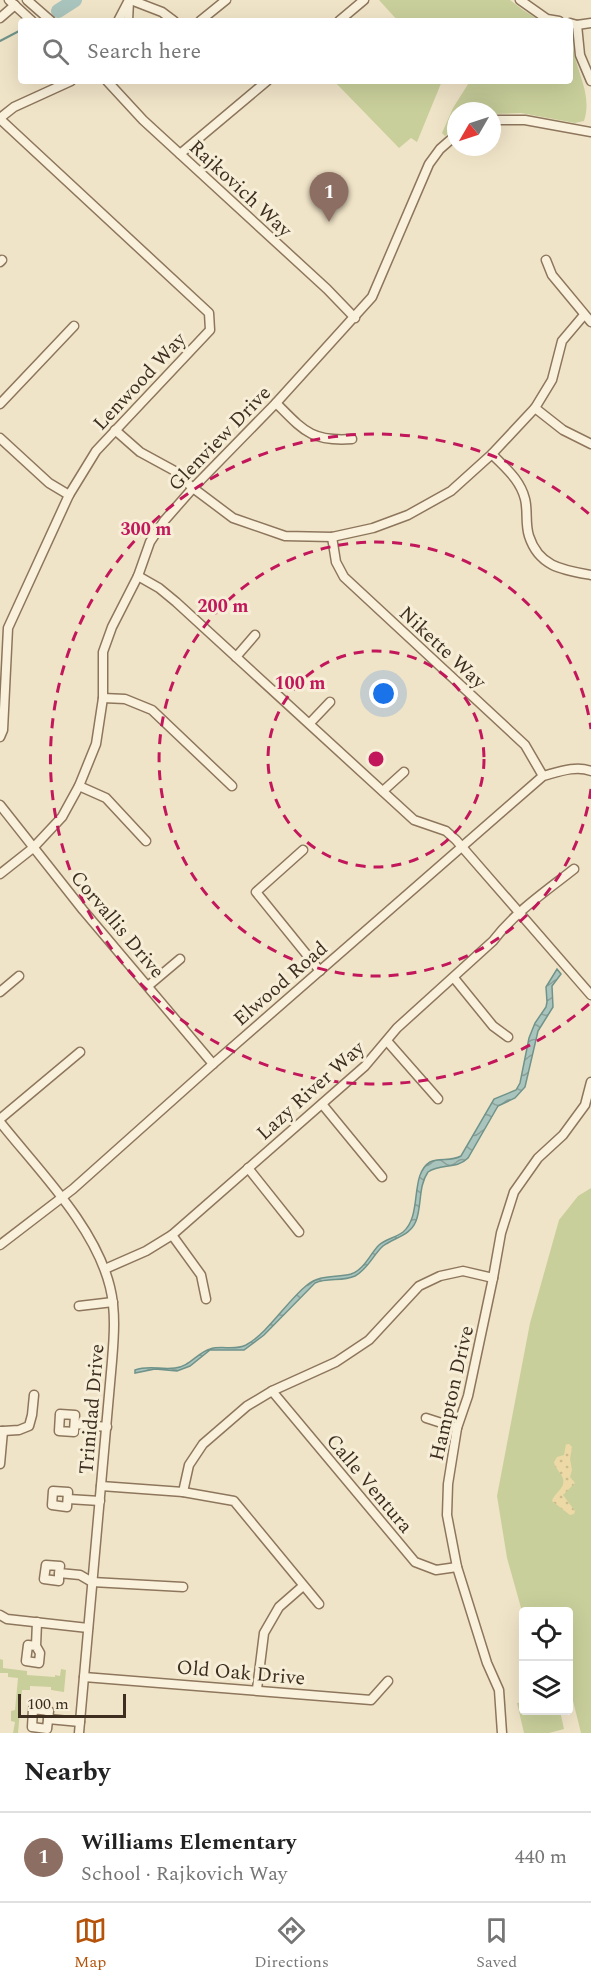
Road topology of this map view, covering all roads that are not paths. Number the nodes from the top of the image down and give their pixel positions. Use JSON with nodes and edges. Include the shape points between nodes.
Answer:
{"nodes":[{"id":1,"x":130,"y":0,"type":"edge"},
{"id":2,"x":226,"y":0,"type":"edge"},
{"id":3,"x":364,"y":0,"type":"edge"},
{"id":4,"x":520,"y":0,"type":"edge"},
{"id":5,"x":33,"y":1,"type":"edge"},
{"id":6,"x":14,"y":2,"type":"edge"},
{"id":7,"x":0,"y":18,"type":"edge"},
{"id":8,"x":30,"y":18,"type":"edge"},
{"id":9,"x":33,"y":18,"type":"edge"},
{"id":10,"x":48,"y":18,"type":"edge"},
{"id":11,"x":120,"y":18,"type":"edge"},
{"id":12,"x":128,"y":18,"type":"edge"},
{"id":13,"x":170,"y":18,"type":"edge"},
{"id":14,"x":204,"y":18,"type":"edge"},
{"id":15,"x":343,"y":18,"type":"edge"},
{"id":16,"x":546,"y":18,"type":"edge"},
{"id":17,"x":591,"y":23,"type":"edge"},
{"id":18,"x":573,"y":24,"type":"edge"},
{"id":19,"x":591,"y":81,"type":"edge"},
{"id":20,"x":65,"y":84,"type":"edge"},
{"id":21,"x":110,"y":84,"type":"edge"},
{"id":22,"x":263,"y":84,"type":"edge"},
{"id":23,"x":0,"y":118,"type":"edge"},
{"id":24,"x":501,"y":120,"type":"edge"},
{"id":25,"x":590,"y":130,"type":"edge"},
{"id":26,"x":447,"y":143,"type":"edge"},
{"id":27,"x":180,"y":154,"type":"junction"},
{"id":28,"x":546,"y":260,"type":"dead end"},
{"id":29,"x":584,"y":315,"type":"junction"},
{"id":30,"x":355,"y":318,"type":"junction"},
{"id":31,"x":591,"y":322,"type":"edge"},
{"id":32,"x":74,"y":326,"type":"dead end"},
{"id":33,"x":276,"y":403,"type":"junction"},
{"id":34,"x":0,"y":404,"type":"edge"},
{"id":35,"x":535,"y":408,"type":"junction"},
{"id":36,"x":115,"y":430,"type":"junction"},
{"id":37,"x":0,"y":438,"type":"edge"},
{"id":38,"x":352,"y":439,"type":"dead end"},
{"id":39,"x":591,"y":444,"type":"edge"},
{"id":40,"x":492,"y":454,"type":"junction"},
{"id":41,"x":193,"y":488,"type":"junction"},
{"id":42,"x":69,"y":495,"type":"junction"},
{"id":43,"x":332,"y":537,"type":"junction"},
{"id":44,"x":591,"y":575,"type":"edge"},
{"id":45,"x":138,"y":576,"type":"junction"},
{"id":46,"x":4,"y":627,"type":"edge"},
{"id":47,"x":255,"y":635,"type":"dead end"},
{"id":48,"x":236,"y":657,"type":"junction"},
{"id":49,"x":102,"y":698,"type":"junction"},
{"id":50,"x":330,"y":702,"type":"dead end"},
{"id":51,"x":310,"y":723,"type":"junction"},
{"id":52,"x":0,"y":737,"type":"edge"},
{"id":53,"x":591,"y":771,"type":"edge"},
{"id":54,"x":404,"y":772,"type":"dead end"},
{"id":55,"x":543,"y":776,"type":"junction"},
{"id":56,"x":79,"y":786,"type":"junction"},
{"id":57,"x":232,"y":786,"type":"dead end"},
{"id":58,"x":383,"y":791,"type":"junction"},
{"id":59,"x":0,"y":805,"type":"edge"},
{"id":60,"x":146,"y":841,"type":"dead end"},
{"id":61,"x":33,"y":848,"type":"junction"},
{"id":62,"x":463,"y":848,"type":"junction"},
{"id":63,"x":303,"y":850,"type":"dead end"},
{"id":64,"x":574,"y":869,"type":"dead end"},
{"id":65,"x":0,"y":874,"type":"edge"},
{"id":66,"x":518,"y":912,"type":"junction"},
{"id":67,"x":180,"y":959,"type":"dead end"},
{"id":68,"x":320,"y":971,"type":"junction"},
{"id":69,"x":19,"y":976,"type":"dead end"},
{"id":70,"x":454,"y":978,"type":"junction"},
{"id":71,"x":148,"y":986,"type":"junction"},
{"id":72,"x":0,"y":992,"type":"edge"},
{"id":73,"x":591,"y":995,"type":"edge"},
{"id":74,"x":508,"y":1037,"type":"dead end"},
{"id":75,"x":387,"y":1041,"type":"junction"},
{"id":76,"x":80,"y":1052,"type":"dead end"},
{"id":77,"x":213,"y":1064,"type":"junction"},
{"id":78,"x":591,"y":1082,"type":"edge"},
{"id":79,"x":438,"y":1099,"type":"dead end"},
{"id":80,"x":322,"y":1104,"type":"junction"},
{"id":81,"x":588,"y":1107,"type":"edge"},
{"id":82,"x":0,"y":1121,"type":"edge"},
{"id":83,"x":248,"y":1168,"type":"junction"},
{"id":84,"x":382,"y":1177,"type":"dead end"},
{"id":85,"x":61,"y":1197,"type":"junction"},
{"id":86,"x":299,"y":1232,"type":"dead end"},
{"id":87,"x":172,"y":1235,"type":"junction"},
{"id":88,"x":0,"y":1245,"type":"edge"},
{"id":89,"x":105,"y":1269,"type":"junction"},
{"id":90,"x":493,"y":1278,"type":"junction"},
{"id":91,"x":206,"y":1299,"type":"dead end"},
{"id":92,"x":113,"y":1302,"type":"junction"},
{"id":93,"x":79,"y":1306,"type":"dead end"},
{"id":94,"x":272,"y":1391,"type":"junction"},
{"id":95,"x":34,"y":1395,"type":"dead end"},
{"id":96,"x":426,"y":1418,"type":"dead end"},
{"id":97,"x":75,"y":1424,"type":"dead end"},
{"id":98,"x":106,"y":1427,"type":"junction"},
{"id":99,"x":457,"y":1428,"type":"junction"},
{"id":100,"x":1,"y":1431,"type":"edge"},
{"id":101,"x":0,"y":1464,"type":"edge"},
{"id":102,"x":101,"y":1486,"type":"junction"},
{"id":103,"x":183,"y":1492,"type":"junction"},
{"id":104,"x":68,"y":1498,"type":"dead end"},
{"id":105,"x":100,"y":1501,"type":"junction"},
{"id":106,"x":457,"y":1567,"type":"junction"},
{"id":107,"x":59,"y":1574,"type":"dead end"},
{"id":108,"x":92,"y":1582,"type":"junction"},
{"id":109,"x":303,"y":1586,"type":"junction"},
{"id":110,"x":183,"y":1587,"type":"dead end"},
{"id":111,"x":319,"y":1605,"type":"dead end"},
{"id":112,"x":0,"y":1615,"type":"edge"},
{"id":113,"x":37,"y":1622,"type":"junction"},
{"id":114,"x":88,"y":1628,"type":"junction"},
{"id":115,"x":36,"y":1646,"type":"dead end"},
{"id":116,"x":84,"y":1677,"type":"junction"},
{"id":117,"x":388,"y":1681,"type":"dead end"},
{"id":118,"x":257,"y":1689,"type":"junction"},
{"id":119,"x":48,"y":1719,"type":"dead end"},
{"id":120,"x":80,"y":1722,"type":"junction"},
{"id":121,"x":79,"y":1733,"type":"edge"},
{"id":122,"x":502,"y":1733,"type":"edge"}],
"edges":[{"from":1,"to":11,"type":"street"},
{"from":1,"to":12,"type":"street"},
{"from":1,"to":13,"type":"street"},
{"from":2,"to":14,"type":"street"},
{"from":3,"to":15,"type":"street"},
{"from":4,"to":16,"type":"street"},
{"from":5,"to":6,"type":"street","via":[[26,5]]},
{"from":5,"to":9,"type":"street"},
{"from":5,"to":10,"type":"street"},
{"from":6,"to":7,"type":"street"},
{"from":6,"to":8,"type":"street"},
{"from":17,"to":18,"type":"street"},
{"from":18,"to":19,"type":"street"},
{"from":20,"to":23,"type":"street","via":[[14,107]]},
{"from":21,"to":27,"type":"street","name":"Rajkovich Way"},
{"from":22,"to":27,"type":"street"},
{"from":23,"to":36,"type":"street","name":"Lenwood Way","via":[[209,313],[210,330]]},
{"from":24,"to":25,"type":"street"},
{"from":26,"to":30,"type":"street","name":"Glenview Drive","via":[[429,164],[372,297]]},
{"from":27,"to":30,"type":"street","name":"Rajkovich Way"},
{"from":28,"to":29,"type":"street","via":[[552,275]]},
{"from":29,"to":31,"type":"street"},
{"from":29,"to":35,"type":"street","via":[[562,341],[552,380]]},
{"from":30,"to":33,"type":"street","name":"Glenview Drive"},
{"from":32,"to":34,"type":"street"},
{"from":33,"to":38,"type":"street","via":[[305,432],[329,441]]},
{"from":33,"to":41,"type":"street","name":"Glenview Drive"},
{"from":35,"to":39,"type":"street","via":[[563,430]]},
{"from":35,"to":40,"type":"street"},
{"from":36,"to":41,"type":"street"},
{"from":36,"to":42,"type":"street","name":"Lenwood Way","via":[[96,451]]},
{"from":37,"to":42,"type":"street","via":[[49,483]]},
{"from":40,"to":43,"type":"street","via":[[451,491],[408,515]]},
{"from":40,"to":44,"type":"street","via":[[515,477],[525,498],[529,535],[540,557],[560,570]]},
{"from":41,"to":43,"type":"street","via":[[233,518],[285,536]]},
{"from":41,"to":45,"type":"street","name":"Glenview Drive","via":[[150,542]]},
{"from":42,"to":46,"type":"street","name":"Lenwood Way"},
{"from":43,"to":55,"type":"street","name":"Nikette Way","via":[[336,562],[344,577],[525,745]]},
{"from":45,"to":48,"type":"street","via":[[159,588]]},
{"from":45,"to":49,"type":"street","name":"Glenview Drive","via":[[102,652]]},
{"from":46,"to":52,"type":"street","name":"Lenwood Way"},
{"from":47,"to":48,"type":"street"},
{"from":48,"to":51,"type":"street"},
{"from":49,"to":56,"type":"street","name":"Glenview Drive","via":[[96,744]]},
{"from":49,"to":57,"type":"street","via":[[125,699],[152,710]]},
{"from":50,"to":51,"type":"street"},
{"from":51,"to":58,"type":"street"},
{"from":53,"to":55,"type":"street","name":"Elwood Road","via":[[565,770]]},
{"from":54,"to":58,"type":"street"},
{"from":55,"to":62,"type":"street","name":"Elwood Road"},
{"from":56,"to":60,"type":"street","via":[[106,798]]},
{"from":56,"to":61,"type":"street","name":"Glenview Drive","via":[[62,817]]},
{"from":58,"to":62,"type":"street","via":[[414,820],[446,831]]},
{"from":59,"to":61,"type":"street","name":"Corvallis Drive"},
{"from":61,"to":65,"type":"street","name":"Glenview Drive"},
{"from":61,"to":71,"type":"street","name":"Corvallis Drive"},
{"from":62,"to":66,"type":"street"},
{"from":62,"to":68,"type":"street","name":"Elwood Road"},
{"from":63,"to":68,"type":"street","via":[[256,892]]},
{"from":64,"to":66,"type":"street","name":"Lazy River Way"},
{"from":66,"to":70,"type":"street","name":"Lazy River Way"},
{"from":66,"to":73,"type":"street"},
{"from":67,"to":71,"type":"street"},
{"from":68,"to":77,"type":"street","name":"Elwood Road"},
{"from":69,"to":72,"type":"street"},
{"from":70,"to":74,"type":"street","via":[[493,1026]]},
{"from":70,"to":75,"type":"street","name":"Lazy River Way"},
{"from":71,"to":77,"type":"street","name":"Corvallis Drive"},
{"from":75,"to":79,"type":"street"},
{"from":75,"to":80,"type":"street","name":"Lazy River Way"},
{"from":76,"to":82,"type":"street"},
{"from":77,"to":85,"type":"street","name":"Elwood Road"},
{"from":78,"to":81,"type":"street","name":"Hampton Drive"},
{"from":80,"to":83,"type":"street","name":"Lazy River Way"},
{"from":80,"to":84,"type":"street"},
{"from":81,"to":90,"type":"street","name":"Hampton Drive","via":[[538,1158],[514,1192]]},
{"from":82,"to":85,"type":"street","name":"Trinidad Drive"},
{"from":83,"to":86,"type":"street"},
{"from":83,"to":87,"type":"street","name":"Lazy River Way"},
{"from":85,"to":88,"type":"street","name":"Elwood Road"},
{"from":85,"to":89,"type":"street","name":"Trinidad Drive","via":[[95,1245]]},
{"from":87,"to":89,"type":"street","name":"Lazy River Way"},
{"from":87,"to":91,"type":"street","via":[[201,1275]]},
{"from":89,"to":92,"type":"street","name":"Trinidad Drive"},
{"from":90,"to":94,"type":"street","via":[[463,1271],[419,1286],[369,1340],[336,1362]]},
{"from":90,"to":99,"type":"street","name":"Hampton Drive","via":[[468,1396]]},
{"from":92,"to":93,"type":"street"},
{"from":92,"to":98,"type":"street","name":"Trinidad Drive"},
{"from":94,"to":103,"type":"street","via":[[247,1406],[202,1444],[189,1465]]},
{"from":94,"to":106,"type":"street","name":"Calle Ventura","via":[[415,1562],[436,1570]]},
{"from":95,"to":100,"type":"street","via":[[29,1426]]},
{"from":96,"to":99,"type":"street"},
{"from":97,"to":98,"type":"street"},
{"from":98,"to":102,"type":"street","name":"Trinidad Drive"},
{"from":99,"to":106,"type":"street","name":"Hampton Drive","via":[[447,1515]]},
{"from":100,"to":101,"type":"street"},
{"from":102,"to":103,"type":"street"},
{"from":102,"to":105,"type":"street","name":"Trinidad Drive"},
{"from":103,"to":109,"type":"street","via":[[234,1501]]},
{"from":104,"to":105,"type":"street"},
{"from":105,"to":108,"type":"street","name":"Trinidad Drive"},
{"from":106,"to":122,"type":"street","name":"Hampton Drive","via":[[499,1690]]},
{"from":107,"to":108,"type":"street","via":[[80,1575]]},
{"from":108,"to":110,"type":"street"},
{"from":108,"to":114,"type":"street","name":"Trinidad Drive"},
{"from":109,"to":111,"type":"street"},
{"from":109,"to":118,"type":"street","via":[[279,1607],[264,1633]]},
{"from":112,"to":113,"type":"street"},
{"from":113,"to":114,"type":"street"},
{"from":113,"to":115,"type":"street"},
{"from":114,"to":116,"type":"street","name":"Trinidad Drive"},
{"from":116,"to":118,"type":"street","name":"Old Oak Drive"},
{"from":116,"to":120,"type":"street","name":"Trinidad Drive"},
{"from":117,"to":118,"type":"street","name":"Old Oak Drive","via":[[371,1700]]},
{"from":119,"to":120,"type":"street"},
{"from":120,"to":121,"type":"street","name":"Trinidad Drive"}]}
